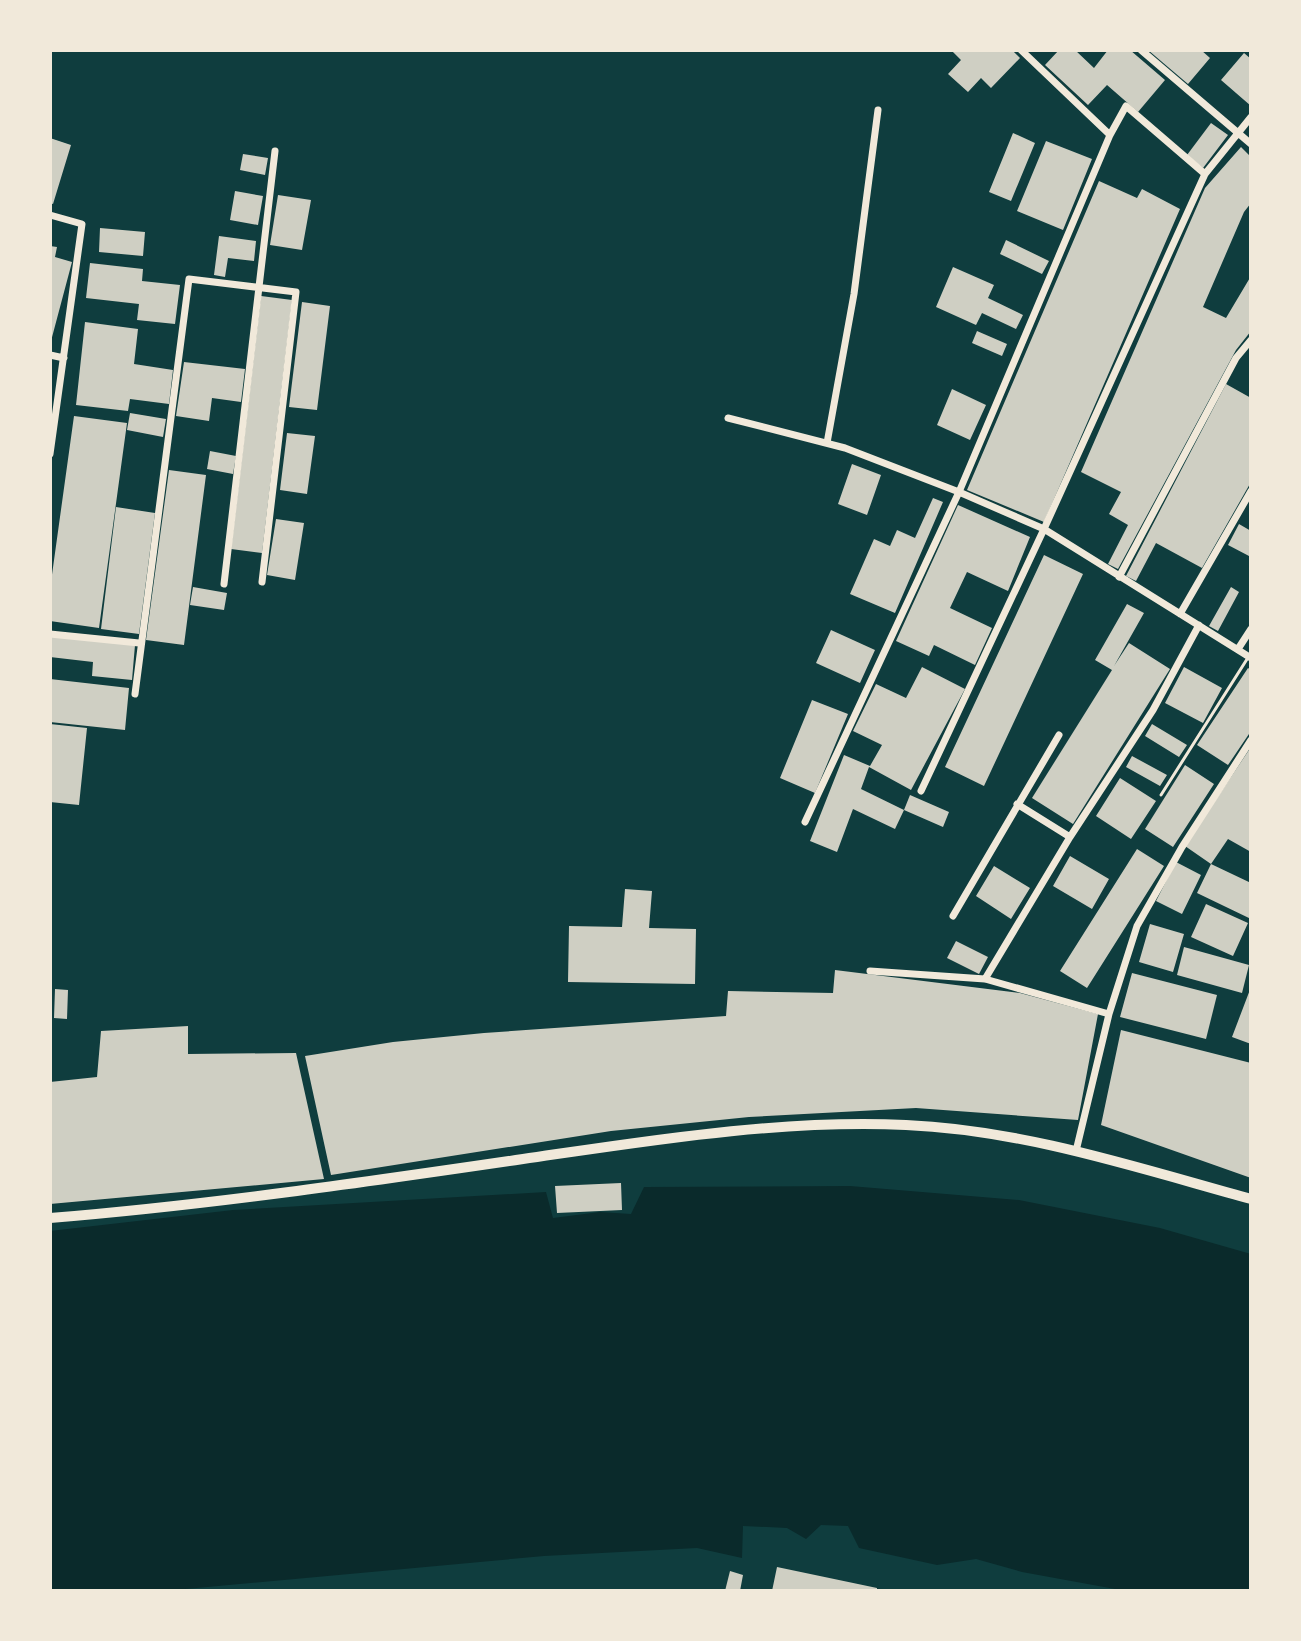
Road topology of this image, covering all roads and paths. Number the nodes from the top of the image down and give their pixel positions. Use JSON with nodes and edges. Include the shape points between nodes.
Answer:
{"nodes":[{"id":1,"x":1021,"y":50,"type":"edge"},
{"id":2,"x":1141,"y":50,"type":"edge"},
{"id":3,"x":878,"y":110,"type":"dead end"},
{"id":4,"x":1251,"y":117,"type":"edge"},
{"id":5,"x":1238,"y":132,"type":"junction"},
{"id":6,"x":1110,"y":135,"type":"junction"},
{"id":7,"x":1251,"y":144,"type":"edge"},
{"id":8,"x":275,"y":151,"type":"dead end"},
{"id":9,"x":1205,"y":174,"type":"junction"},
{"id":10,"x":50,"y":215,"type":"edge"},
{"id":11,"x":259,"y":288,"type":"junction"},
{"id":12,"x":1251,"y":340,"type":"edge"},
{"id":13,"x":50,"y":355,"type":"edge"},
{"id":14,"x":64,"y":358,"type":"junction"},
{"id":15,"x":728,"y":418,"type":"dead end"},
{"id":16,"x":827,"y":443,"type":"junction"},
{"id":17,"x":50,"y":454,"type":"edge"},
{"id":18,"x":1251,"y":491,"type":"edge"},
{"id":19,"x":959,"y":492,"type":"junction"},
{"id":20,"x":1044,"y":529,"type":"junction"},
{"id":21,"x":1119,"y":577,"type":"junction"},
{"id":22,"x":262,"y":582,"type":"dead end"},
{"id":23,"x":224,"y":584,"type":"dead end"},
{"id":24,"x":1180,"y":614,"type":"junction"},
{"id":25,"x":1199,"y":625,"type":"junction"},
{"id":26,"x":1251,"y":629,"type":"edge"},
{"id":27,"x":50,"y":634,"type":"edge"},
{"id":28,"x":139,"y":643,"type":"junction"},
{"id":29,"x":1238,"y":649,"type":"junction"},
{"id":30,"x":1250,"y":657,"type":"edge"},
{"id":31,"x":135,"y":694,"type":"dead end"},
{"id":32,"x":1059,"y":735,"type":"dead end"},
{"id":33,"x":1251,"y":740,"type":"edge"},
{"id":34,"x":921,"y":791,"type":"dead end"},
{"id":35,"x":1161,"y":795,"type":"dead end"},
{"id":36,"x":1017,"y":804,"type":"junction"},
{"id":37,"x":805,"y":822,"type":"dead end"},
{"id":38,"x":1070,"y":837,"type":"junction"},
{"id":39,"x":953,"y":916,"type":"dead end"},
{"id":40,"x":870,"y":971,"type":"dead end"},
{"id":41,"x":985,"y":979,"type":"junction"},
{"id":42,"x":1109,"y":1014,"type":"junction"},
{"id":43,"x":1076,"y":1151,"type":"junction"},
{"id":44,"x":1251,"y":1199,"type":"edge"},
{"id":45,"x":50,"y":1218,"type":"edge"}],
"edges":[{"from":1,"to":6,"type":"street"},
{"from":2,"to":5,"type":"street"},
{"from":3,"to":16,"type":"street","via":[[854,294]]},
{"from":4,"to":5,"type":"street"},
{"from":5,"to":7,"type":"street"},
{"from":5,"to":9,"type":"street"},
{"from":6,"to":9,"type":"street","via":[[1126,106]]},
{"from":6,"to":19,"type":"street"},
{"from":8,"to":11,"type":"street"},
{"from":9,"to":20,"type":"street"},
{"from":10,"to":14,"type":"street","via":[[82,224]]},
{"from":11,"to":22,"type":"street","via":[[296,292]]},
{"from":11,"to":23,"type":"street"},
{"from":11,"to":28,"type":"street","via":[[189,279]]},
{"from":12,"to":21,"type":"street","via":[[1236,358]]},
{"from":13,"to":14,"type":"street"},
{"from":14,"to":17,"type":"street"},
{"from":15,"to":16,"type":"street"},
{"from":16,"to":19,"type":"street"},
{"from":18,"to":24,"type":"street"},
{"from":19,"to":20,"type":"street"},
{"from":19,"to":37,"type":"street"},
{"from":20,"to":21,"type":"street"},
{"from":20,"to":34,"type":"street"},
{"from":21,"to":24,"type":"street"},
{"from":24,"to":25,"type":"street"},
{"from":25,"to":29,"type":"street"},
{"from":25,"to":38,"type":"street","via":[[1153,710]]},
{"from":26,"to":29,"type":"street"},
{"from":27,"to":28,"type":"street"},
{"from":28,"to":31,"type":"street"},
{"from":29,"to":30,"type":"street"},
{"from":30,"to":35,"type":"lane"},
{"from":32,"to":36,"type":"street"},
{"from":33,"to":42,"type":"street","via":[[1137,926]]},
{"from":36,"to":38,"type":"street"},
{"from":36,"to":39,"type":"street"},
{"from":38,"to":41,"type":"street"},
{"from":40,"to":41,"type":"street"},
{"from":41,"to":42,"type":"street"},
{"from":42,"to":43,"type":"street"},
{"from":43,"to":44,"type":"main road"},
{"from":43,"to":45,"type":"main road","via":[[999,1134],[844,1124],[649,1141],[364,1182]]}]}
